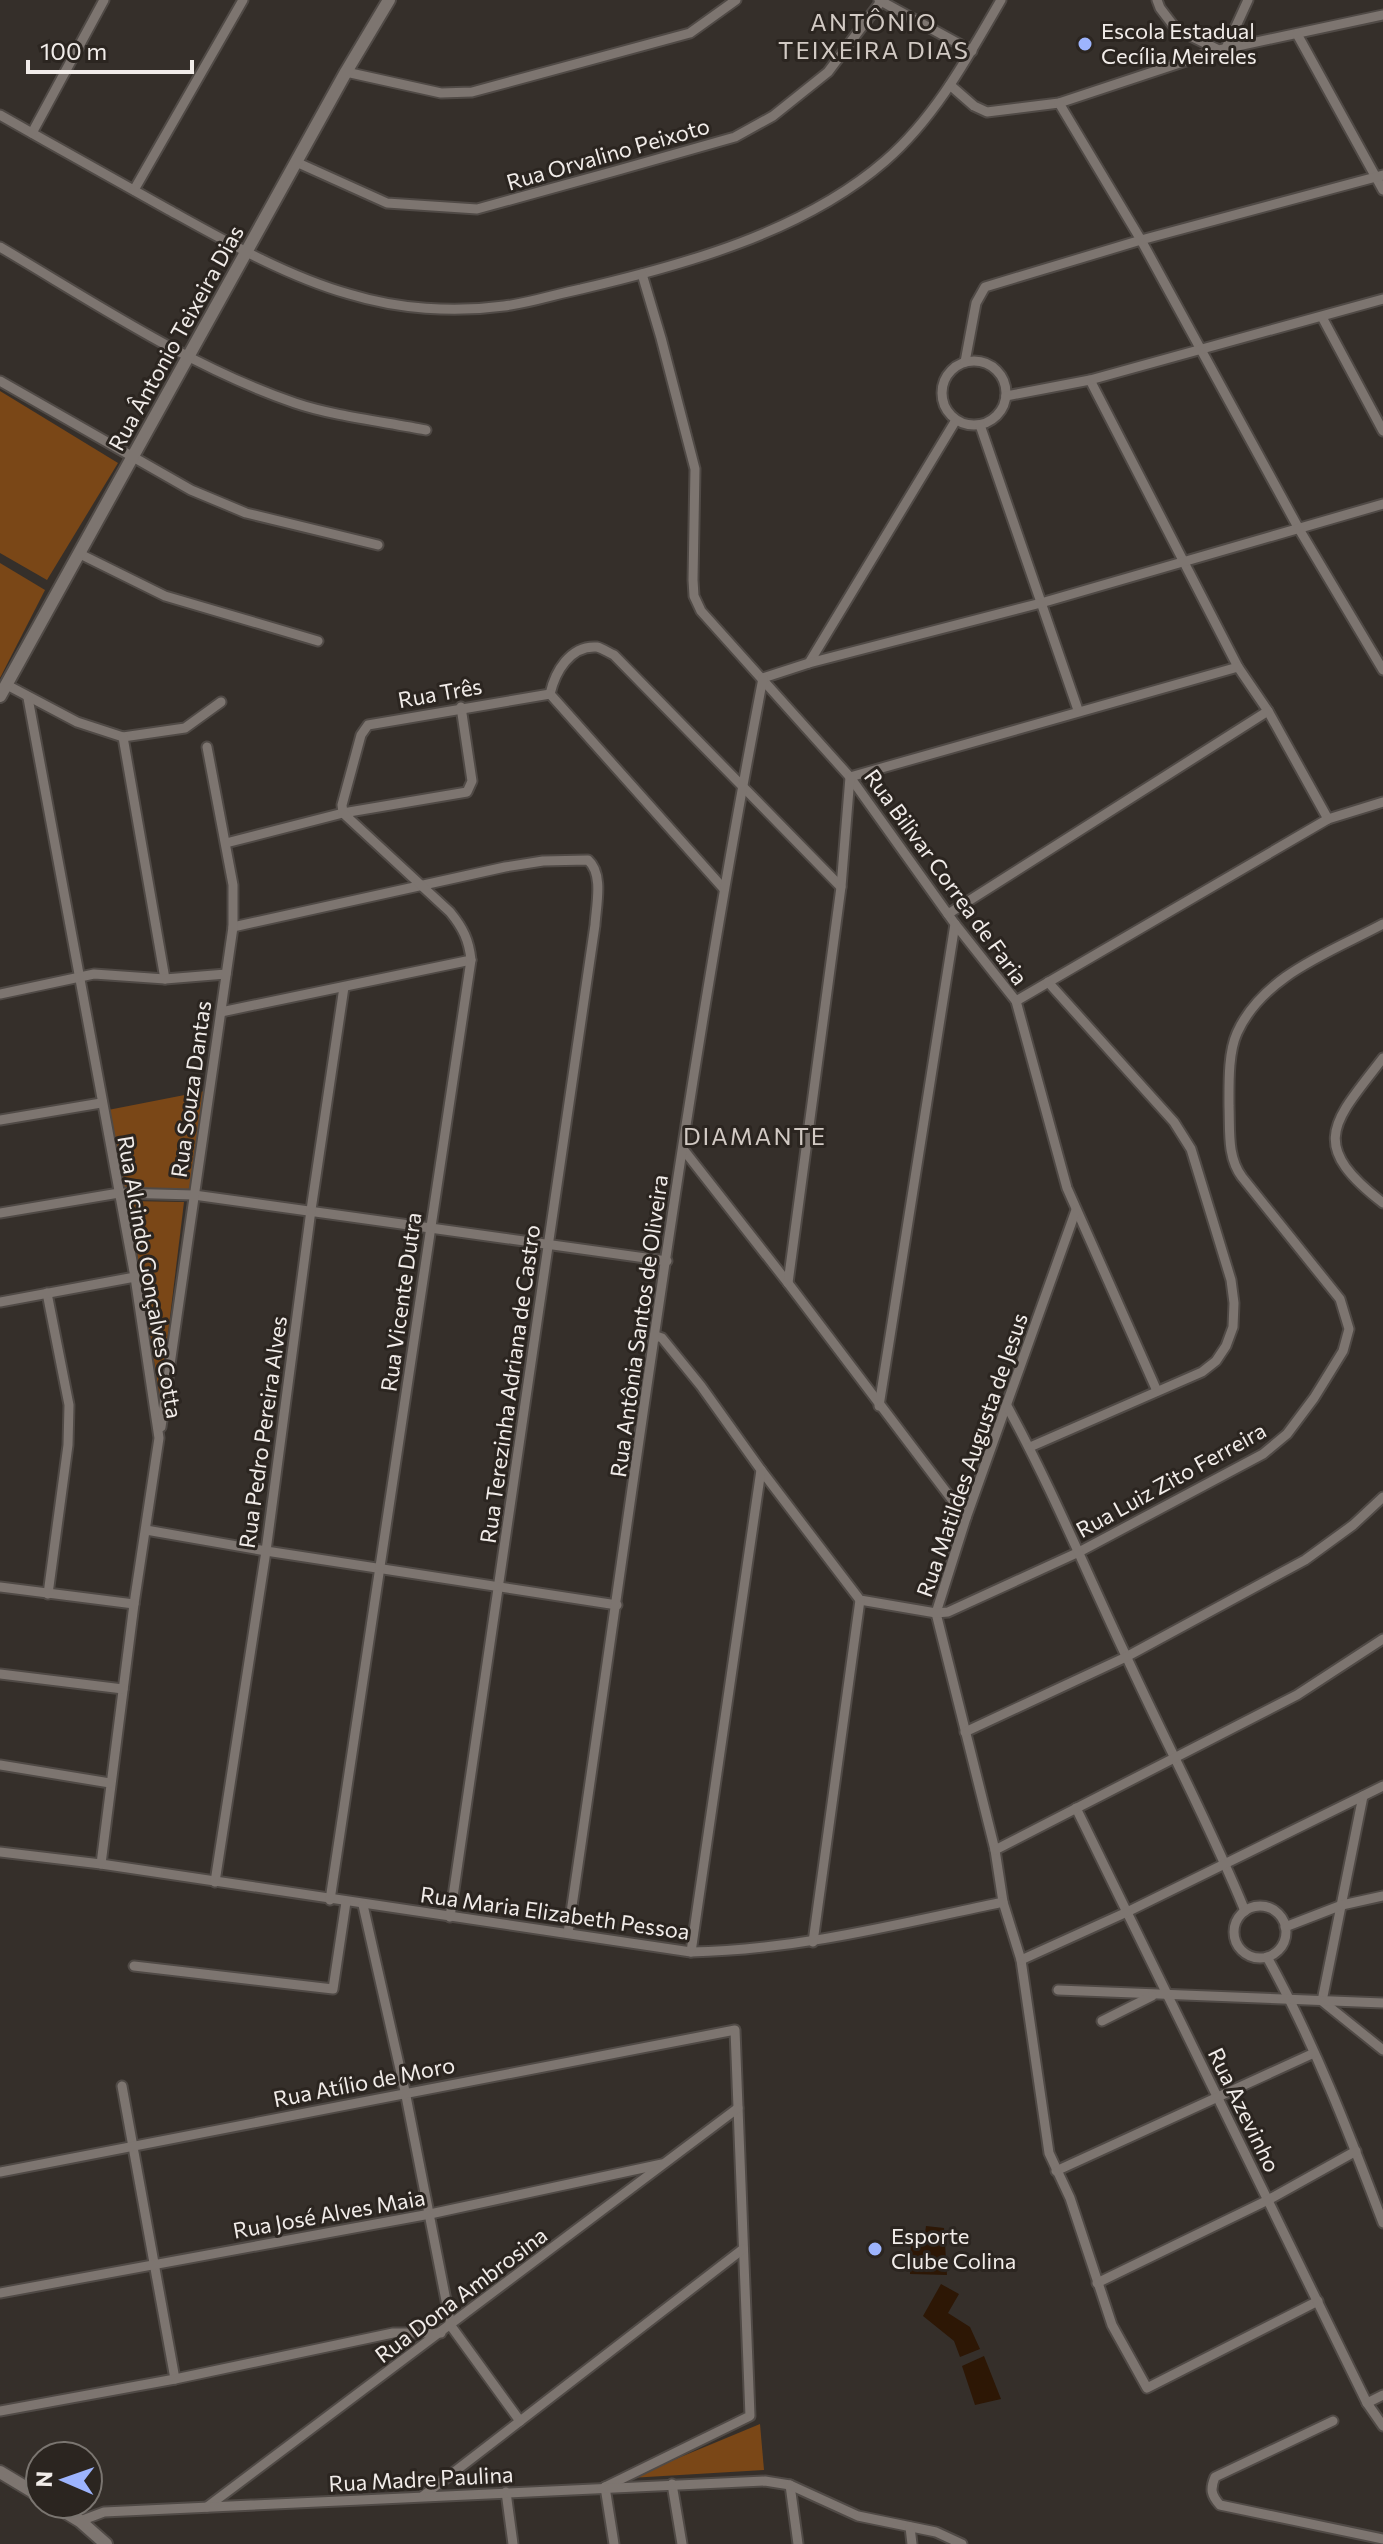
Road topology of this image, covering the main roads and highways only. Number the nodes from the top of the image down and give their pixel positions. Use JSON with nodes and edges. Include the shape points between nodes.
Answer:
{"nodes":[{"id":1,"x":389,"y":0,"type":"edge"},
{"id":2,"x":3,"y":691,"type":"edge"},
{"id":3,"x":0,"y":2472,"type":"edge"},
{"id":4,"x":24,"y":2486,"type":"edge"},
{"id":5,"x":78,"y":2520,"type":"edge"},
{"id":6,"x":106,"y":2544,"type":"edge"}],
"edges":[{"from":1,"to":2,"type":"main road","name":"Rua Ântonio Teixeira Dias"},
{"from":3,"to":4,"type":"main road"},
{"from":5,"to":6,"type":"main road"}]}
